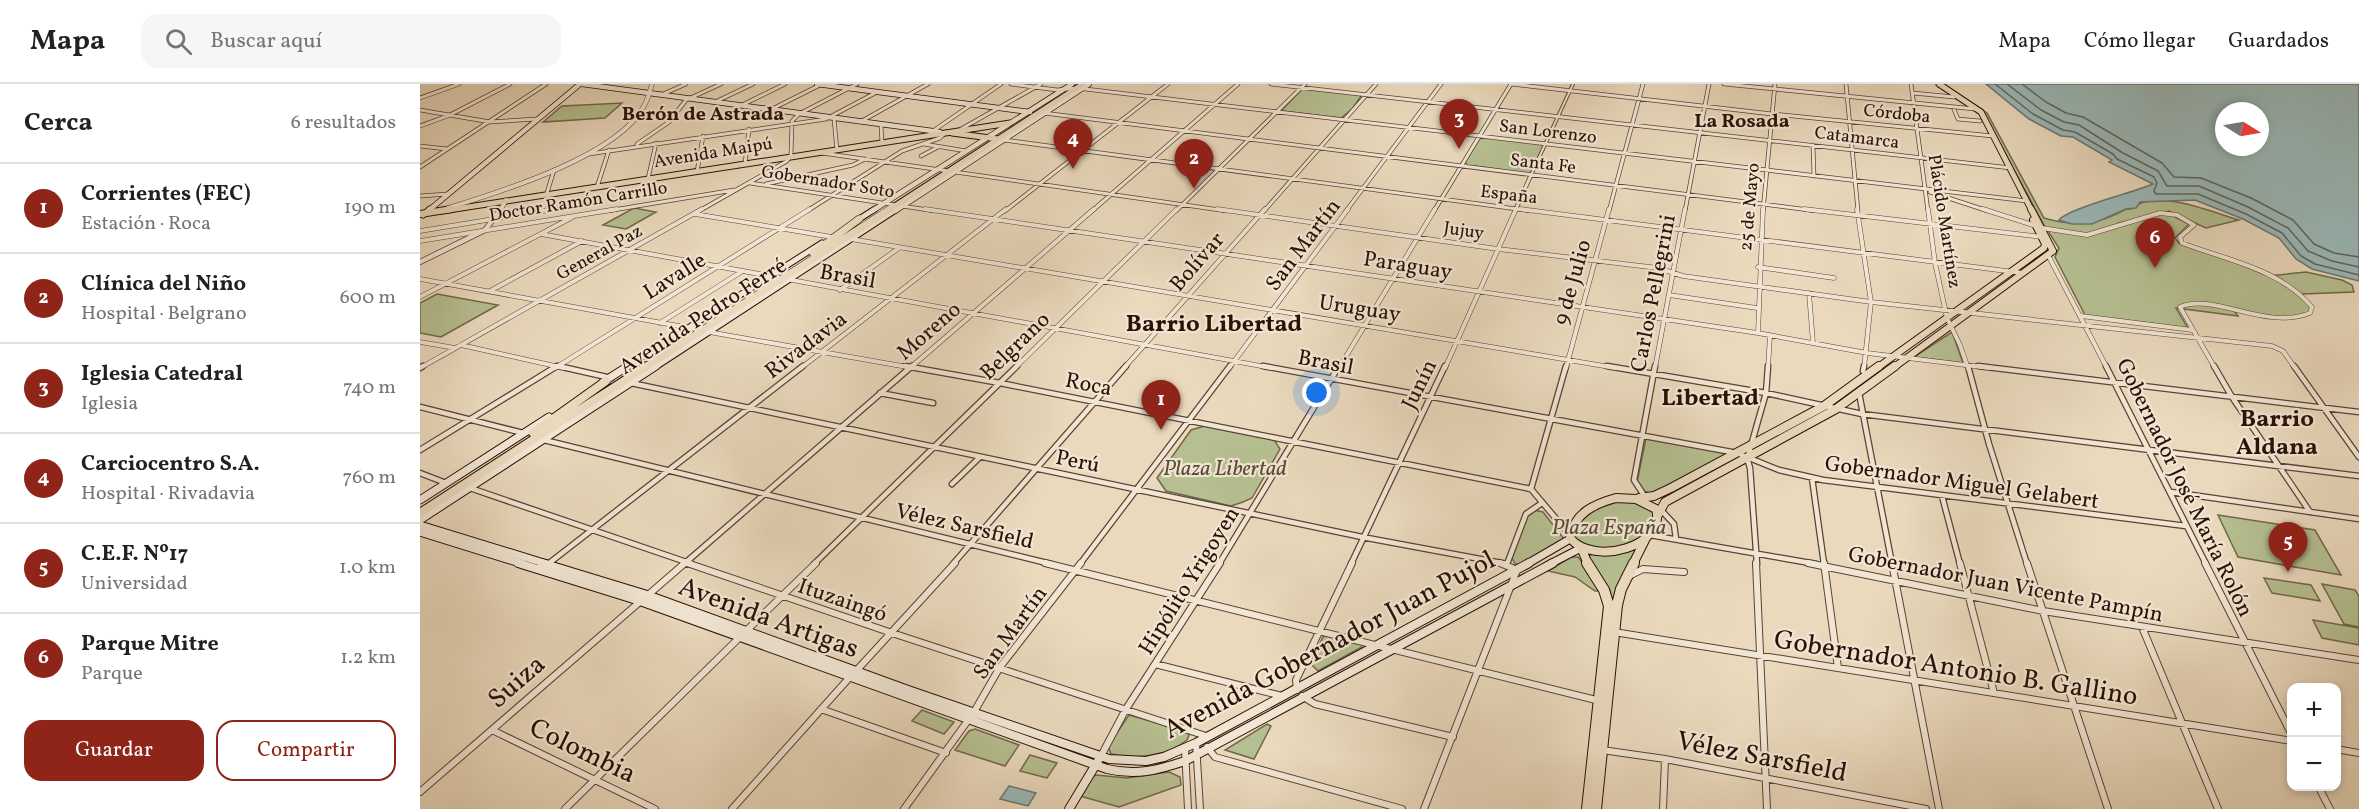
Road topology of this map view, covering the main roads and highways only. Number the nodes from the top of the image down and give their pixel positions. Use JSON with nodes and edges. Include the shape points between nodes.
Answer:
{"nodes":[{"id":1,"x":581,"y":84,"type":"edge"},
{"id":2,"x":818,"y":84,"type":"edge"},
{"id":3,"x":1089,"y":84,"type":"edge"},
{"id":4,"x":1934,"y":84,"type":"edge"},
{"id":5,"x":1939,"y":84,"type":"edge"},
{"id":6,"x":1077,"y":86,"type":"edge"},
{"id":7,"x":1037,"y":112,"type":"junction"},
{"id":8,"x":1010,"y":123,"type":"junction"},
{"id":9,"x":944,"y":132,"type":"junction"},
{"id":10,"x":962,"y":132,"type":"junction"},
{"id":11,"x":1991,"y":135,"type":"junction"},
{"id":12,"x":996,"y":139,"type":"junction"},
{"id":13,"x":946,"y":171,"type":"junction"},
{"id":14,"x":505,"y":201,"type":"junction"},
{"id":15,"x":2025,"y":201,"type":"junction"},
{"id":16,"x":893,"y":205,"type":"junction"},
{"id":17,"x":422,"y":215,"type":"edge"},
{"id":18,"x":885,"y":217,"type":"junction"},
{"id":19,"x":859,"y":219,"type":"junction"},
{"id":20,"x":2045,"y":237,"type":"junction"},
{"id":21,"x":840,"y":242,"type":"junction"},
{"id":22,"x":806,"y":258,"type":"junction"},
{"id":23,"x":777,"y":279,"type":"junction"},
{"id":24,"x":1948,"y":318,"type":"junction"},
{"id":25,"x":698,"y":330,"type":"junction"},
{"id":26,"x":644,"y":374,"type":"junction"},
{"id":27,"x":608,"y":379,"type":"joint"},
{"id":28,"x":528,"y":436,"type":"junction"},
{"id":29,"x":420,"y":500,"type":"edge"},
{"id":30,"x":1648,"y":501,"type":"junction"},
{"id":31,"x":420,"y":507,"type":"edge"},
{"id":32,"x":1659,"y":512,"type":"junction"},
{"id":33,"x":420,"y":513,"type":"edge"},
{"id":34,"x":420,"y":522,"type":"edge"},
{"id":35,"x":420,"y":532,"type":"edge"},
{"id":36,"x":1569,"y":536,"type":"junction"},
{"id":37,"x":1647,"y":536,"type":"junction"},
{"id":38,"x":1581,"y":550,"type":"junction"},
{"id":39,"x":644,"y":598,"type":"junction"},
{"id":40,"x":1099,"y":760,"type":"junction"},
{"id":41,"x":1068,"y":809,"type":"edge"},
{"id":42,"x":1587,"y":809,"type":"edge"},
{"id":43,"x":1596,"y":809,"type":"edge"}],
"edges":[{"from":1,"to":9,"type":"main road"},
{"from":1,"to":17,"type":"main road"},
{"from":2,"to":7,"type":"main road"},
{"from":3,"to":6,"type":"main road"},
{"from":4,"to":11,"type":"main road","via":[[1971,109]]},
{"from":5,"to":11,"type":"main road","via":[[1978,110]]},
{"from":6,"to":7,"type":"highway"},
{"from":6,"to":7,"type":"main road","via":[[1065,88]]},
{"from":7,"to":8,"type":"main road"},
{"from":7,"to":12,"type":"highway"},
{"from":7,"to":12,"type":"main road","via":[[1025,126]]},
{"from":8,"to":10,"type":"main road"},
{"from":8,"to":12,"type":"main road"},
{"from":9,"to":10,"type":"main road","name":"Avenida Maipú"},
{"from":9,"to":14,"type":"main road","name":"Avenida Maipú"},
{"from":10,"to":12,"type":"main road","name":"Avenida Maipú"},
{"from":11,"to":15,"type":"main road"},
{"from":12,"to":13,"type":"highway","name":"Avenida Pedro Ferré"},
{"from":12,"to":13,"type":"main road","name":"Avenida Pedro Ferré","via":[[966,152]]},
{"from":13,"to":16,"type":"highway","name":"Avenida Pedro Ferré"},
{"from":13,"to":16,"type":"main road","name":"Avenida Pedro Ferré"},
{"from":14,"to":17,"type":"main road","name":"Avenida Maipú"},
{"from":14,"to":17,"type":"main road","name":"Avenida Maipú"},
{"from":15,"to":20,"type":"main road"},
{"from":15,"to":20,"type":"main road"},
{"from":16,"to":18,"type":"main road","name":"Avenida Pedro Ferré"},
{"from":16,"to":19,"type":"main road","name":"Avenida Pedro Ferré"},
{"from":16,"to":21,"type":"highway","name":"Avenida Pedro Ferré"},
{"from":16,"to":22,"type":"highway","name":"Avenida Pedro Ferré"},
{"from":18,"to":21,"type":"highway"},
{"from":18,"to":23,"type":"main road","name":"Avenida Pedro Ferré"},
{"from":19,"to":22,"type":"highway"},
{"from":19,"to":23,"type":"main road","name":"Avenida Pedro Ferré"},
{"from":20,"to":24,"type":"main road","via":[[2044,248]]},
{"from":20,"to":24,"type":"main road","via":[[2054,249],[2048,255],[1969,313]]},
{"from":21,"to":23,"type":"highway","name":"Avenida Pedro Ferré"},
{"from":22,"to":23,"type":"highway","name":"Avenida Pedro Ferré"},
{"from":23,"to":25,"type":"highway","name":"Avenida Pedro Ferré"},
{"from":23,"to":25,"type":"main road","name":"Avenida Pedro Ferré"},
{"from":24,"to":30,"type":"main road","via":[[1824,406]]},
{"from":24,"to":32,"type":"main road","via":[[1898,364],[1836,409],[1665,502]]},
{"from":25,"to":26,"type":"main road","name":"Avenida Pedro Ferré"},
{"from":25,"to":27,"type":"main road","name":"Avenida Pedro Ferré"},
{"from":25,"to":28,"type":"highway","name":"Avenida Pedro Ferré"},
{"from":26,"to":28,"type":"highway"},
{"from":26,"to":34,"type":"main road","name":"Avenida Pedro Ferré"},
{"from":27,"to":28,"type":"highway"},
{"from":28,"to":29,"type":"main road","name":"Avenida Pedro Ferré"},
{"from":28,"to":31,"type":"highway","name":"Avenida Pedro Ferré"},
{"from":28,"to":33,"type":"highway","name":"Avenida Pedro Ferré"},
{"from":30,"to":32,"type":"main road"},
{"from":30,"to":36,"type":"main road","via":[[1609,499],[1590,506],[1575,518]]},
{"from":32,"to":37,"type":"main road"},
{"from":34,"to":39,"type":"main road","name":"Avenida Artigas"},
{"from":35,"to":39,"type":"main road","name":"Avenida Artigas"},
{"from":36,"to":38,"type":"main road"},
{"from":36,"to":40,"type":"main road","name":"Avenida Gobernador Juan Pujol","via":[[1517,570],[1196,743],[1146,761]]},
{"from":37,"to":38,"type":"main road","via":[[1616,551]]},
{"from":37,"to":43,"type":"main road","via":[[1617,605]]},
{"from":38,"to":40,"type":"main road","name":"Avenida Gobernador Juan Pujol","via":[[1185,761],[1134,774],[1115,771]]},
{"from":38,"to":42,"type":"main road","via":[[1606,590],[1609,606]]},
{"from":39,"to":40,"type":"main road","name":"Avenida Artigas"},
{"from":40,"to":41,"type":"main road"}]}
